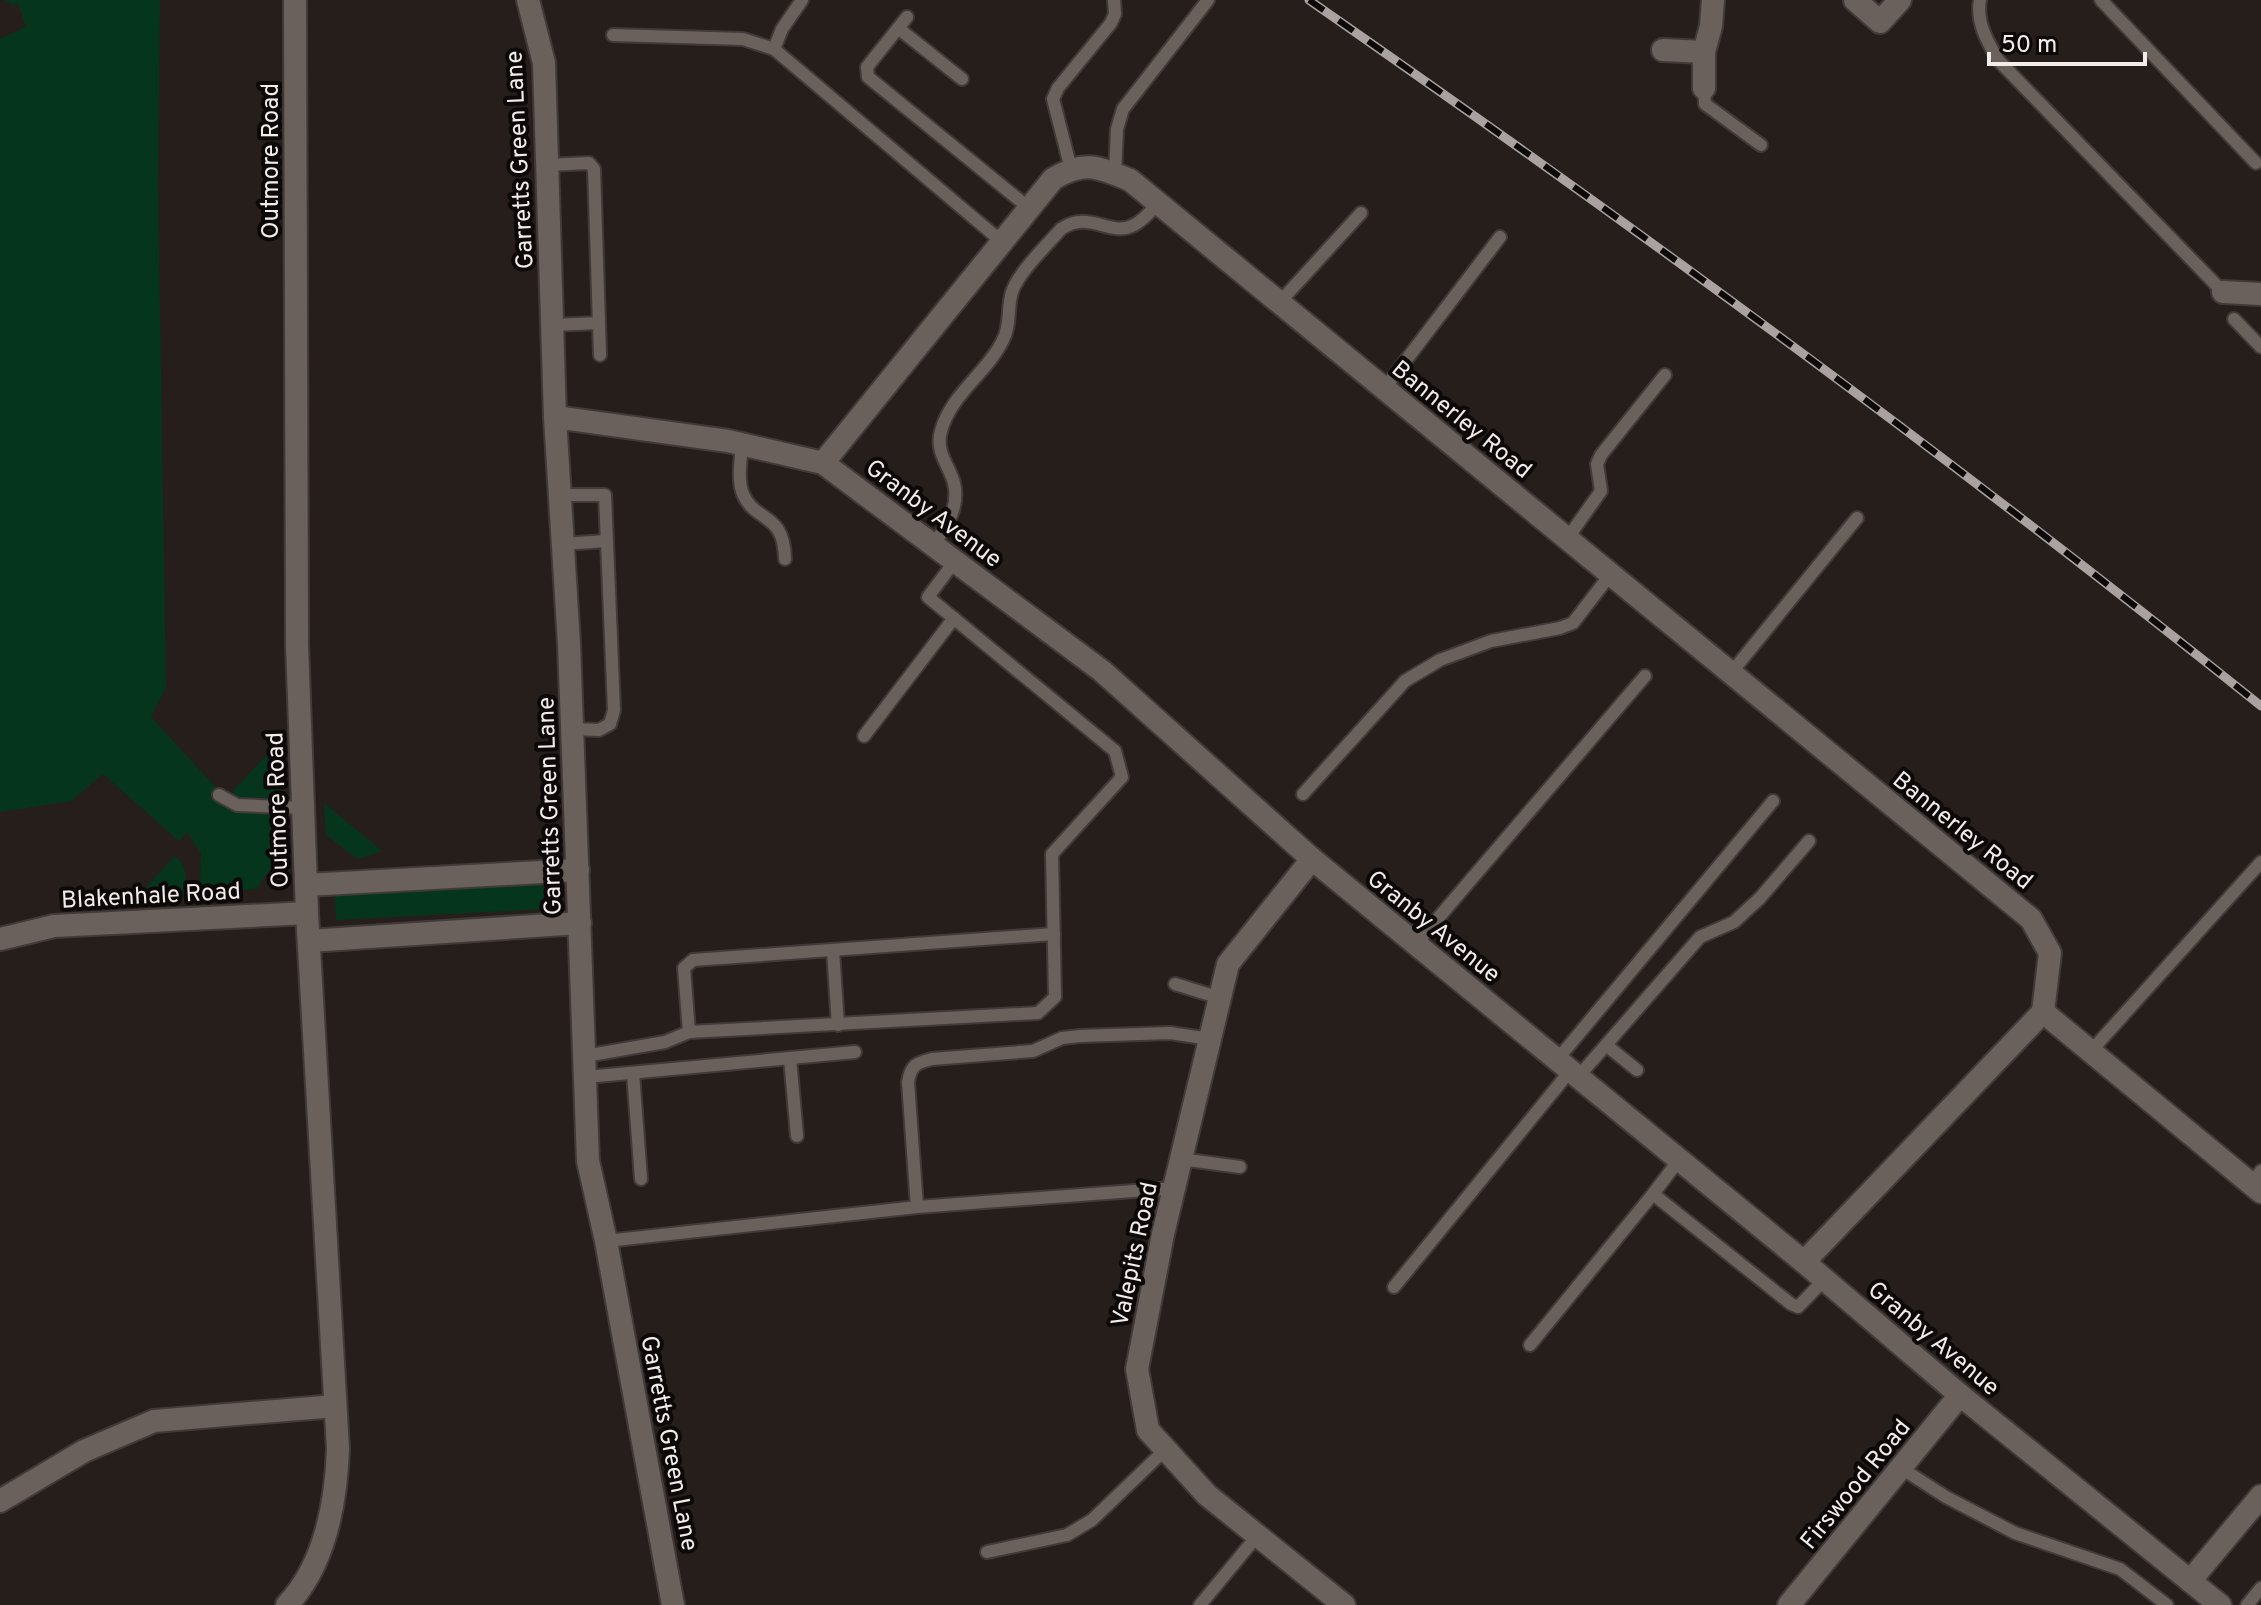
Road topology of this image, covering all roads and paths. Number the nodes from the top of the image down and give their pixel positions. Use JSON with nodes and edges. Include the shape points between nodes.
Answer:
{"nodes":[{"id":1,"x":295,"y":0,"type":"edge"},
{"id":2,"x":528,"y":0,"type":"edge"},
{"id":3,"x":802,"y":0,"type":"edge"},
{"id":4,"x":1114,"y":0,"type":"edge"},
{"id":5,"x":1208,"y":0,"type":"edge"},
{"id":6,"x":1706,"y":0,"type":"edge"},
{"id":7,"x":1713,"y":0,"type":"edge"},
{"id":8,"x":1855,"y":0,"type":"edge"},
{"id":9,"x":1900,"y":0,"type":"edge"},
{"id":10,"x":1980,"y":0,"type":"edge"},
{"id":11,"x":2101,"y":0,"type":"edge"},
{"id":12,"x":907,"y":17,"type":"dead end"},
{"id":13,"x":898,"y":28,"type":"junction"},
{"id":14,"x":613,"y":35,"type":"dead end"},
{"id":15,"x":774,"y":49,"type":"junction"},
{"id":16,"x":1663,"y":50,"type":"dead end"},
{"id":17,"x":1704,"y":52,"type":"junction"},
{"id":18,"x":962,"y":79,"type":"dead end"},
{"id":19,"x":1704,"y":88,"type":"joint"},
{"id":20,"x":1761,"y":145,"type":"dead end"},
{"id":21,"x":2256,"y":163,"type":"dead end"},
{"id":22,"x":547,"y":165,"type":"junction"},
{"id":23,"x":1071,"y":169,"type":"junction"},
{"id":24,"x":1115,"y":175,"type":"junction"},
{"id":25,"x":1158,"y":203,"type":"junction"},
{"id":26,"x":1029,"y":208,"type":"junction"},
{"id":27,"x":1361,"y":213,"type":"dead end"},
{"id":28,"x":1500,"y":237,"type":"dead end"},
{"id":29,"x":1001,"y":241,"type":"junction"},
{"id":30,"x":2223,"y":292,"type":"joint"},
{"id":31,"x":2261,"y":294,"type":"edge"},
{"id":32,"x":1279,"y":303,"type":"junction"},
{"id":33,"x":2234,"y":319,"type":"dead end"},
{"id":34,"x":599,"y":323,"type":"junction"},
{"id":35,"x":552,"y":325,"type":"junction"},
{"id":36,"x":2261,"y":347,"type":"edge"},
{"id":37,"x":600,"y":355,"type":"dead end"},
{"id":38,"x":1665,"y":375,"type":"dead end"},
{"id":39,"x":1384,"y":389,"type":"junction"},
{"id":40,"x":555,"y":417,"type":"junction"},
{"id":41,"x":742,"y":444,"type":"junction"},
{"id":42,"x":823,"y":463,"type":"junction"},
{"id":43,"x":560,"y":495,"type":"junction"},
{"id":44,"x":1857,"y":518,"type":"dead end"},
{"id":45,"x":1567,"y":539,"type":"junction"},
{"id":46,"x":606,"y":541,"type":"junction"},
{"id":47,"x":563,"y":544,"type":"junction"},
{"id":48,"x":933,"y":546,"type":"junction"},
{"id":49,"x":785,"y":559,"type":"dead end"},
{"id":50,"x":955,"y":561,"type":"junction"},
{"id":51,"x":1610,"y":575,"type":"junction"},
{"id":52,"x":954,"y":618,"type":"junction"},
{"id":53,"x":1731,"y":673,"type":"junction"},
{"id":54,"x":1645,"y":676,"type":"dead end"},
{"id":55,"x":573,"y":729,"type":"junction"},
{"id":56,"x":864,"y":736,"type":"dead end"},
{"id":57,"x":1303,"y":794,"type":"dead end"},
{"id":58,"x":219,"y":795,"type":"dead end"},
{"id":59,"x":1773,"y":801,"type":"dead end"},
{"id":60,"x":303,"y":808,"type":"junction"},
{"id":61,"x":1809,"y":841,"type":"dead end"},
{"id":62,"x":1312,"y":859,"type":"junction"},
{"id":63,"x":2261,"y":862,"type":"edge"},
{"id":64,"x":578,"y":870,"type":"junction"},
{"id":65,"x":306,"y":885,"type":"junction"},
{"id":66,"x":307,"y":913,"type":"junction"},
{"id":67,"x":580,"y":923,"type":"junction"},
{"id":68,"x":1054,"y":934,"type":"junction"},
{"id":69,"x":0,"y":939,"type":"edge"},
{"id":70,"x":309,"y":941,"type":"junction"},
{"id":71,"x":1416,"y":944,"type":"junction"},
{"id":72,"x":833,"y":950,"type":"junction"},
{"id":73,"x":1175,"y":984,"type":"dead end"},
{"id":74,"x":1220,"y":998,"type":"junction"},
{"id":75,"x":2043,"y":1012,"type":"junction"},
{"id":76,"x":838,"y":1025,"type":"junction"},
{"id":77,"x":689,"y":1032,"type":"junction"},
{"id":78,"x":1210,"y":1039,"type":"junction"},
{"id":79,"x":1606,"y":1045,"type":"junction"},
{"id":80,"x":2091,"y":1051,"type":"junction"},
{"id":81,"x":855,"y":1052,"type":"dead end"},
{"id":82,"x":790,"y":1058,"type":"junction"},
{"id":83,"x":585,"y":1066,"type":"junction"},
{"id":84,"x":1569,"y":1069,"type":"junction"},
{"id":85,"x":1637,"y":1070,"type":"dead end"},
{"id":86,"x":633,"y":1073,"type":"junction"},
{"id":87,"x":797,"y":1136,"type":"dead end"},
{"id":88,"x":1181,"y":1159,"type":"junction"},
{"id":89,"x":1679,"y":1160,"type":"junction"},
{"id":90,"x":1240,"y":1167,"type":"dead end"},
{"id":91,"x":641,"y":1179,"type":"dead end"},
{"id":92,"x":2258,"y":1182,"type":"edge"},
{"id":93,"x":1174,"y":1188,"type":"junction"},
{"id":94,"x":1653,"y":1194,"type":"junction"},
{"id":95,"x":917,"y":1207,"type":"junction"},
{"id":96,"x":606,"y":1241,"type":"junction"},
{"id":97,"x":1804,"y":1262,"type":"junction"},
{"id":98,"x":1825,"y":1279,"type":"junction"},
{"id":99,"x":1394,"y":1287,"type":"dead end"},
{"id":100,"x":1530,"y":1345,"type":"dead end"},
{"id":101,"x":1960,"y":1395,"type":"junction"},
{"id":102,"x":335,"y":1406,"type":"junction"},
{"id":103,"x":1166,"y":1449,"type":"junction"},
{"id":104,"x":1901,"y":1468,"type":"junction"},
{"id":105,"x":2261,"y":1496,"type":"edge"},
{"id":106,"x":0,"y":1501,"type":"edge"},
{"id":107,"x":1257,"y":1536,"type":"junction"},
{"id":108,"x":987,"y":1552,"type":"dead end"},
{"id":109,"x":2190,"y":1581,"type":"junction"},
{"id":110,"x":2261,"y":1588,"type":"edge"},
{"id":111,"x":287,"y":1605,"type":"edge"},
{"id":112,"x":673,"y":1605,"type":"edge"},
{"id":113,"x":1200,"y":1605,"type":"edge"},
{"id":114,"x":1344,"y":1605,"type":"edge"},
{"id":115,"x":1789,"y":1605,"type":"edge"},
{"id":116,"x":2167,"y":1605,"type":"edge"},
{"id":117,"x":2220,"y":1605,"type":"edge"},
{"id":118,"x":2247,"y":1605,"type":"edge"}],
"edges":[{"from":1,"to":60,"type":"street","name":"Outmore Road","via":[[297,645]]},
{"from":2,"to":22,"type":"street","name":"Garretts Green Lane","via":[[544,63]]},
{"from":3,"to":15,"type":"lane"},
{"from":4,"to":23,"type":"lane","via":[[1111,23],[1053,99]]},
{"from":5,"to":24,"type":"lane","via":[[1123,109]]},
{"from":6,"to":7,"type":"street"},
{"from":7,"to":17,"type":"street"},
{"from":8,"to":9,"type":"street","via":[[1880,22]]},
{"from":10,"to":30,"type":"lane","via":[[1985,38],[1998,60]]},
{"from":11,"to":21,"type":"lane"},
{"from":12,"to":13,"type":"lane"},
{"from":13,"to":18,"type":"lane"},
{"from":13,"to":26,"type":"lane","via":[[867,67],[868,77]]},
{"from":14,"to":15,"type":"lane","via":[[743,39]]},
{"from":15,"to":29,"type":"lane"},
{"from":16,"to":17,"type":"street"},
{"from":17,"to":19,"type":"street"},
{"from":19,"to":20,"type":"lane","via":[[1705,104]]},
{"from":22,"to":34,"type":"lane","via":[[589,163],[594,169]]},
{"from":22,"to":35,"type":"street","name":"Garretts Green Lane"},
{"from":23,"to":24,"type":"street","name":"Bannerley Road","via":[[1096,167]]},
{"from":23,"to":26,"type":"street","via":[[1053,179]]},
{"from":24,"to":25,"type":"street","name":"Bannerley Road"},
{"from":25,"to":32,"type":"street","name":"Bannerley Road"},
{"from":25,"to":48,"type":"lane","via":[[1132,227],[1070,222],[1013,287],[1005,337],[948,412],[940,433],[955,501],[951,519]]},
{"from":26,"to":29,"type":"street"},
{"from":27,"to":32,"type":"lane"},
{"from":28,"to":39,"type":"lane"},
{"from":29,"to":42,"type":"street"},
{"from":30,"to":31,"type":"street"},
{"from":32,"to":39,"type":"street","name":"Bannerley Road"},
{"from":33,"to":36,"type":"lane"},
{"from":34,"to":35,"type":"lane"},
{"from":34,"to":37,"type":"lane"},
{"from":35,"to":40,"type":"street","name":"Garretts Green Lane"},
{"from":38,"to":45,"type":"lane","via":[[1601,455],[1601,491]]},
{"from":39,"to":45,"type":"street","name":"Bannerley Road"},
{"from":40,"to":41,"type":"street","name":"Granby Avenue"},
{"from":40,"to":43,"type":"street","name":"Garretts Green Lane"},
{"from":41,"to":42,"type":"street","name":"Granby Avenue"},
{"from":41,"to":49,"type":"lane","via":[[741,492],[781,534]]},
{"from":42,"to":48,"type":"street","name":"Granby Avenue"},
{"from":43,"to":46,"type":"lane","via":[[605,495]]},
{"from":43,"to":47,"type":"street","name":"Garretts Green Lane"},
{"from":44,"to":53,"type":"lane"},
{"from":45,"to":51,"type":"street","name":"Bannerley Road"},
{"from":46,"to":47,"type":"lane"},
{"from":46,"to":55,"type":"lane","via":[[614,710],[610,724],[599,730]]},
{"from":47,"to":55,"type":"street","name":"Garretts Green Lane"},
{"from":48,"to":50,"type":"street","name":"Granby Avenue"},
{"from":50,"to":52,"type":"lane","via":[[928,597]]},
{"from":50,"to":62,"type":"street","name":"Granby Avenue","via":[[1102,671]]},
{"from":51,"to":53,"type":"street","name":"Bannerley Road"},
{"from":51,"to":57,"type":"lane","via":[[1573,623],[1491,641],[1440,660],[1405,681]]},
{"from":52,"to":56,"type":"lane"},
{"from":52,"to":68,"type":"lane","via":[[1115,751],[1122,777],[1052,854]]},
{"from":53,"to":75,"type":"street","name":"Bannerley Road","via":[[2031,919],[2050,953]]},
{"from":54,"to":71,"type":"lane"},
{"from":55,"to":64,"type":"street","name":"Garretts Green Lane"},
{"from":58,"to":60,"type":"lane","via":[[237,805]]},
{"from":59,"to":84,"type":"lane"},
{"from":60,"to":65,"type":"street","name":"Outmore Road"},
{"from":61,"to":79,"type":"lane","via":[[1734,922],[1700,937]]},
{"from":62,"to":71,"type":"street","name":"Granby Avenue"},
{"from":62,"to":74,"type":"street","name":"Valepits Road","via":[[1228,964]]},
{"from":63,"to":80,"type":"lane"},
{"from":64,"to":65,"type":"street"},
{"from":64,"to":67,"type":"street","name":"Garretts Green Lane"},
{"from":65,"to":66,"type":"street","name":"Outmore Road"},
{"from":66,"to":69,"type":"street","name":"Blakenhale Road","via":[[54,926]]},
{"from":66,"to":70,"type":"street","name":"Outmore Road"},
{"from":67,"to":70,"type":"street"},
{"from":67,"to":83,"type":"street","name":"Garretts Green Lane"},
{"from":68,"to":72,"type":"lane"},
{"from":68,"to":76,"type":"lane","via":[[1055,997],[1038,1013]]},
{"from":70,"to":102,"type":"street","name":"Outmore Road"},
{"from":71,"to":84,"type":"street","name":"Granby Avenue"},
{"from":72,"to":76,"type":"lane"},
{"from":72,"to":77,"type":"lane","via":[[693,960],[684,968]]},
{"from":73,"to":74,"type":"lane"},
{"from":74,"to":78,"type":"street","name":"Valepits Road"},
{"from":75,"to":80,"type":"street"},
{"from":75,"to":97,"type":"street"},
{"from":76,"to":77,"type":"lane"},
{"from":77,"to":83,"type":"lane"},
{"from":78,"to":88,"type":"street","name":"Valepits Road"},
{"from":78,"to":95,"type":"lane","via":[[1170,1033],[1080,1036],[1033,1051],[916,1063],[908,1082]]},
{"from":79,"to":84,"type":"lane"},
{"from":79,"to":85,"type":"lane"},
{"from":80,"to":92,"type":"street"},
{"from":81,"to":82,"type":"lane"},
{"from":82,"to":86,"type":"lane"},
{"from":82,"to":87,"type":"lane"},
{"from":83,"to":86,"type":"lane"},
{"from":83,"to":96,"type":"street","name":"Garretts Green Lane","via":[[588,1161]]},
{"from":84,"to":89,"type":"street","name":"Granby Avenue"},
{"from":84,"to":99,"type":"lane"},
{"from":86,"to":91,"type":"lane"},
{"from":88,"to":90,"type":"lane"},
{"from":88,"to":93,"type":"street","name":"Valepits Road"},
{"from":89,"to":94,"type":"lane"},
{"from":89,"to":97,"type":"street","name":"Granby Avenue"},
{"from":93,"to":95,"type":"lane"},
{"from":93,"to":103,"type":"street","name":"Valepits Road","via":[[1137,1369],[1148,1430]]},
{"from":94,"to":98,"type":"lane","via":[[1791,1304],[1804,1304]]},
{"from":94,"to":100,"type":"lane"},
{"from":95,"to":96,"type":"lane"},
{"from":96,"to":112,"type":"street","name":"Garretts Green Lane"},
{"from":97,"to":98,"type":"street","name":"Granby Avenue"},
{"from":98,"to":101,"type":"street","name":"Granby Avenue"},
{"from":101,"to":104,"type":"street","name":"Firswood Road"},
{"from":101,"to":109,"type":"street","name":"Granby Avenue"},
{"from":102,"to":106,"type":"street","via":[[154,1421],[84,1451]]},
{"from":102,"to":111,"type":"street","name":"Outmore Road","via":[[336,1490],[329,1522],[303,1588]]},
{"from":103,"to":107,"type":"street","name":"Valepits Road","via":[[1207,1495]]},
{"from":103,"to":108,"type":"lane","via":[[1092,1520],[1067,1535]]},
{"from":104,"to":115,"type":"street","name":"Firswood Road"},
{"from":104,"to":116,"type":"lane","via":[[2015,1533],[2120,1569]]},
{"from":105,"to":109,"type":"street"},
{"from":107,"to":113,"type":"lane"},
{"from":107,"to":114,"type":"street","name":"Valepits Road"},
{"from":109,"to":117,"type":"street","name":"Granby Avenue"},
{"from":110,"to":118,"type":"lane"}]}
